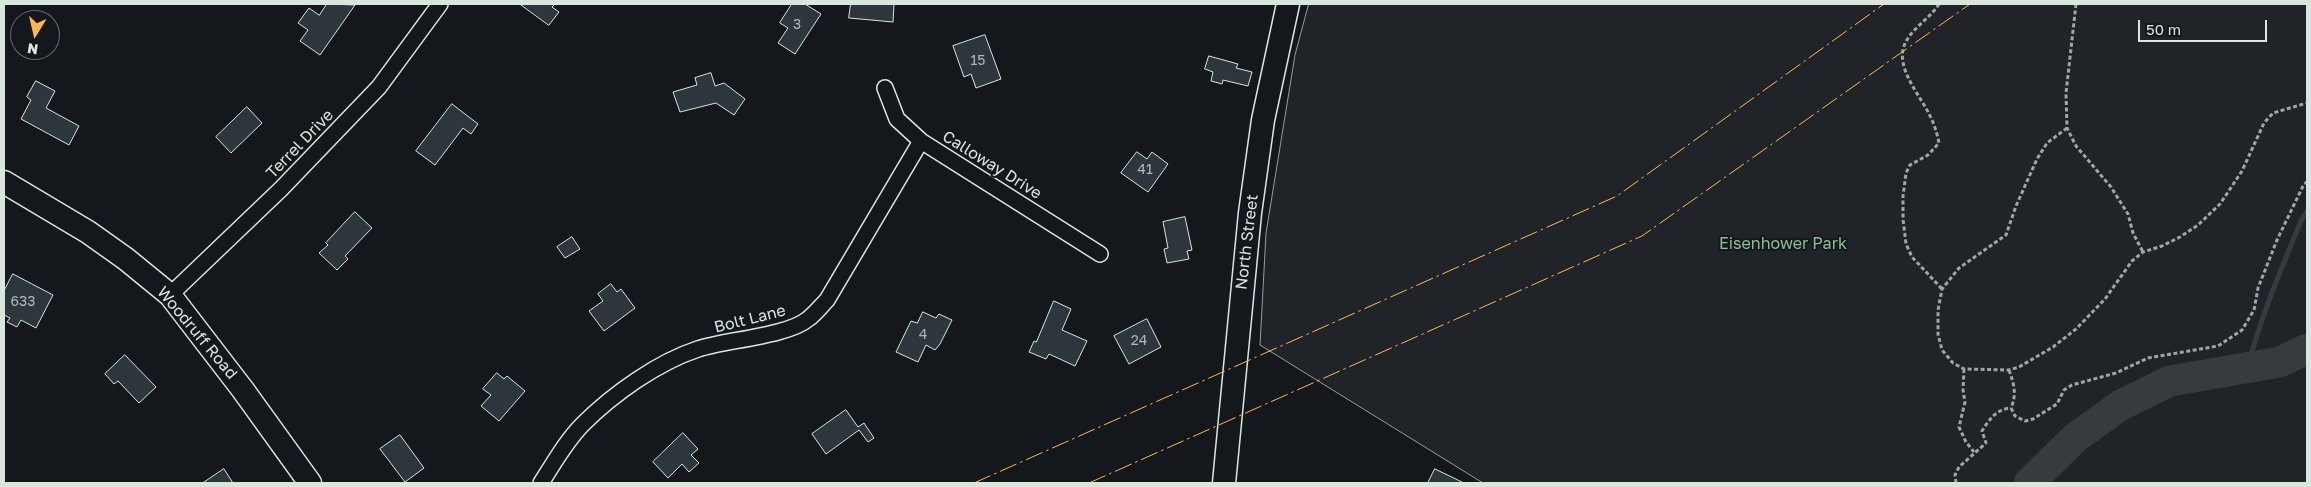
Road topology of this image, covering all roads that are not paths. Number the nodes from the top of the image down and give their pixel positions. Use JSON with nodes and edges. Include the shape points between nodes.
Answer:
{"nodes":[{"id":1,"x":440,"y":4,"type":"edge"},
{"id":2,"x":1288,"y":4,"type":"edge"},
{"id":3,"x":885,"y":88,"type":"dead end"},
{"id":4,"x":921,"y":141,"type":"junction"},
{"id":5,"x":4,"y":182,"type":"edge"},
{"id":6,"x":1100,"y":254,"type":"dead end"},
{"id":7,"x":170,"y":295,"type":"junction"},
{"id":8,"x":310,"y":483,"type":"edge"},
{"id":9,"x":541,"y":483,"type":"edge"},
{"id":10,"x":1224,"y":483,"type":"edge"}],
"edges":[{"from":1,"to":7,"type":"street","name":"Terrel Drive","via":[[379,87],[281,189]]},
{"from":2,"to":10,"type":"main road","name":"North Street","via":[[1263,120],[1251,204]]},
{"from":3,"to":4,"type":"street","name":"Calloway Drive","via":[[897,119]]},
{"from":4,"to":6,"type":"street","name":"Calloway Drive"},
{"from":4,"to":9,"type":"street","name":"Bolt Lane","via":[[827,300],[807,320],[774,333],[698,349],[657,367],[583,424]]},
{"from":5,"to":7,"type":"main road","name":"Woodruff Road","via":[[88,232]]},
{"from":7,"to":8,"type":"main road","name":"Woodruff Road"}]}
